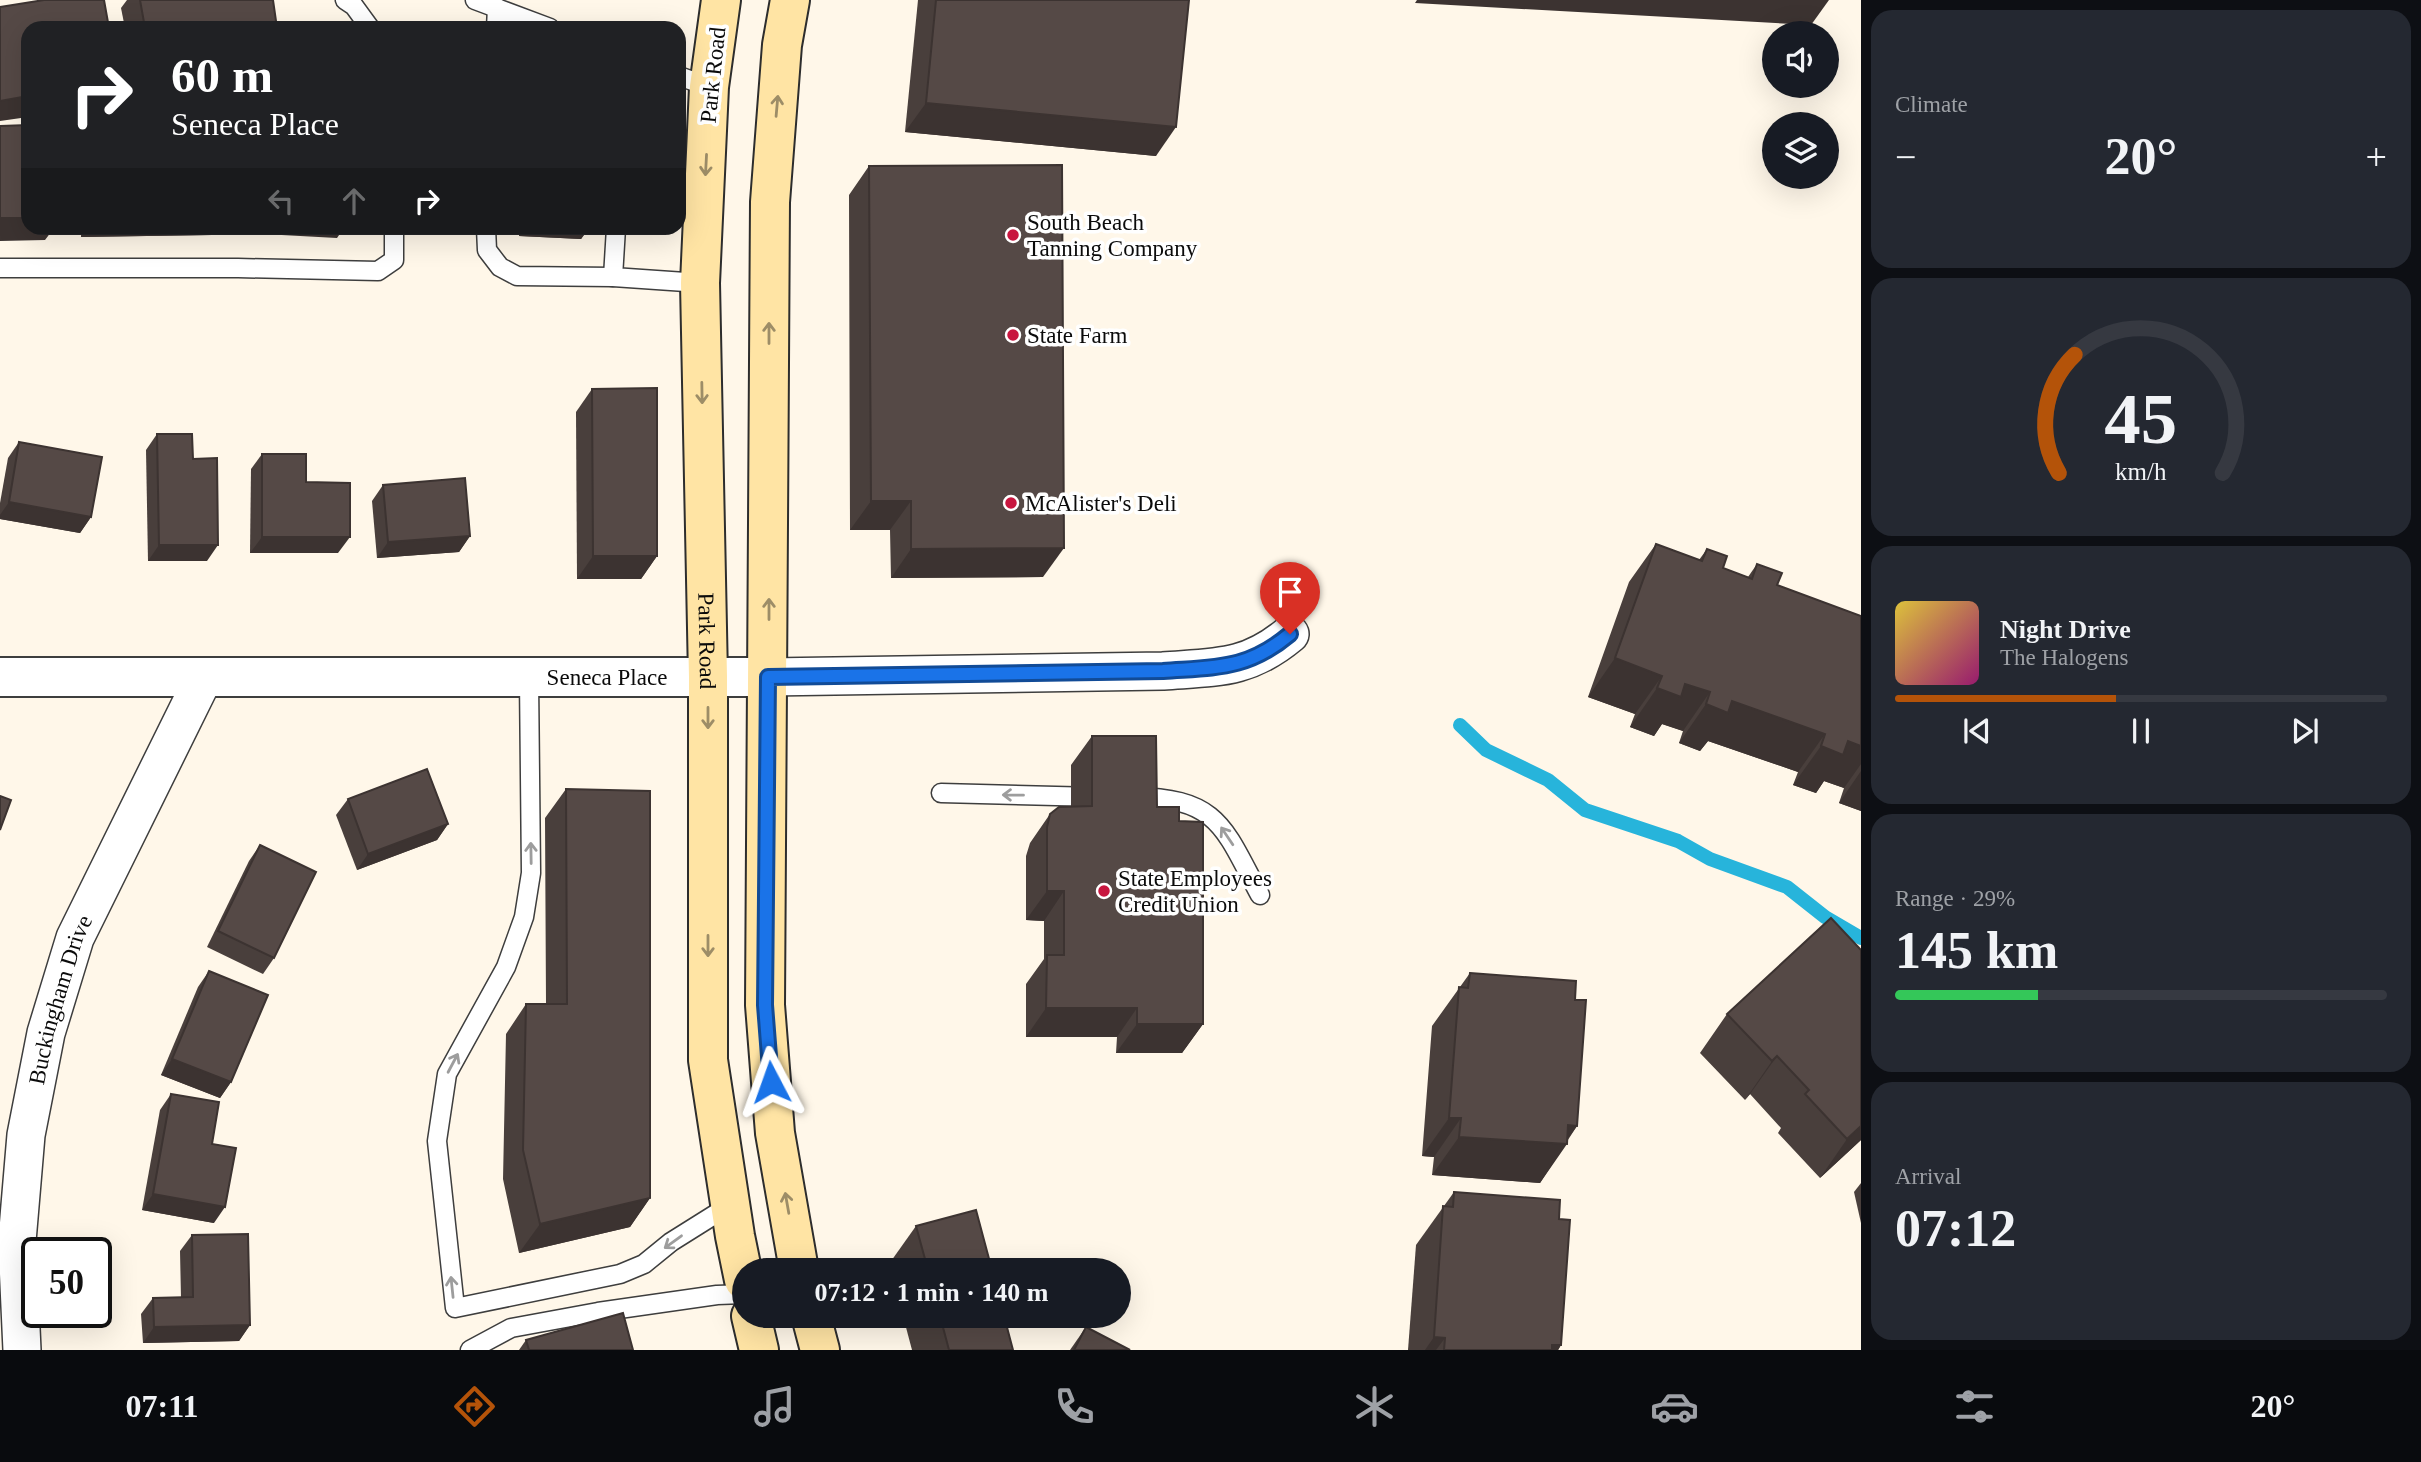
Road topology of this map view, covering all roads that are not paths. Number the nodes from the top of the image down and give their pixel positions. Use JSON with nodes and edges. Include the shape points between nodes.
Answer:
{"nodes":[{"id":1,"x":475,"y":0,"type":"edge"},
{"id":2,"x":721,"y":0,"type":"edge"},
{"id":3,"x":790,"y":0,"type":"edge"},
{"id":4,"x":355,"y":2,"type":"edge"},
{"id":5,"x":497,"y":8,"type":"junction"},
{"id":6,"x":366,"y":21,"type":"edge"},
{"id":7,"x":496,"y":21,"type":"edge"},
{"id":8,"x":531,"y":21,"type":"edge"},
{"id":9,"x":694,"y":82,"type":"edge"},
{"id":10,"x":394,"y":235,"type":"edge"},
{"id":11,"x":486,"y":235,"type":"edge"},
{"id":12,"x":615,"y":235,"type":"edge"},
{"id":13,"x":0,"y":268,"type":"edge"},
{"id":14,"x":612,"y":277,"type":"junction"},
{"id":15,"x":700,"y":283,"type":"junction"},
{"id":16,"x":1290,"y":634,"type":"dead end"},
{"id":17,"x":0,"y":677,"type":"edge"},
{"id":18,"x":204,"y":677,"type":"junction"},
{"id":19,"x":708,"y":677,"type":"junction"},
{"id":20,"x":768,"y":677,"type":"junction"},
{"id":21,"x":529,"y":679,"type":"junction"},
{"id":22,"x":940,"y":793,"type":"dead end"},
{"id":23,"x":1260,"y":895,"type":"dead end"},
{"id":24,"x":730,"y":1205,"type":"junction"},
{"id":25,"x":740,"y":1258,"type":"edge"},
{"id":26,"x":797,"y":1258,"type":"edge"},
{"id":27,"x":732,"y":1294,"type":"edge"},
{"id":28,"x":754,"y":1328,"type":"edge"},
{"id":29,"x":814,"y":1328,"type":"edge"},
{"id":30,"x":22,"y":1350,"type":"edge"},
{"id":31,"x":470,"y":1350,"type":"edge"},
{"id":32,"x":759,"y":1350,"type":"edge"},
{"id":33,"x":820,"y":1350,"type":"edge"}],
"edges":[{"from":1,"to":5,"type":"lane"},
{"from":2,"to":9,"type":"main road","name":"Park Road"},
{"from":20,"to":3,"type":"main road","one_way":true,"via":[[769,202]]},
{"from":4,"to":6,"type":"lane"},
{"from":5,"to":7,"type":"lane"},
{"from":5,"to":8,"type":"lane"},
{"from":9,"to":15,"type":"main road","name":"Park Road","one_way":true},
{"from":10,"to":13,"type":"lane","via":[[394,260],[378,271]]},
{"from":11,"to":14,"type":"lane","via":[[487,250],[500,267],[517,276]]},
{"from":12,"to":14,"type":"lane"},
{"from":14,"to":15,"type":"lane"},
{"from":15,"to":19,"type":"main road","name":"Park Road","one_way":true},
{"from":16,"to":20,"type":"street","name":"Seneca Place","via":[[1250,660],[1220,667]]},
{"from":17,"to":18,"type":"street","name":"Seneca Place"},
{"from":18,"to":21,"type":"street","name":"Seneca Place"},
{"from":18,"to":30,"type":"street","name":"Buckingham Drive","via":[[75,938],[46,1033],[26,1135],[17,1241]]},
{"from":19,"to":20,"type":"street","name":"Seneca Place"},
{"from":19,"to":21,"type":"street","name":"Seneca Place"},
{"from":19,"to":24,"type":"main road","name":"Park Road","one_way":true,"via":[[708,1060]]},
{"from":26,"to":20,"type":"main road","one_way":true,"via":[[775,1133],[765,1005]]},
{"from":24,"to":21,"type":"lane","one_way":true,"via":[[644,1264],[620,1274],[455,1308],[437,1141],[447,1074],[506,967],[524,917],[531,873]]},
{"from":23,"to":22,"type":"lane","one_way":true,"via":[[1227,834],[1211,815],[1192,804],[1115,797]]},
{"from":24,"to":25,"type":"main road","name":"Park Road"},
{"from":27,"to":31,"type":"lane","via":[[511,1328]]},
{"from":28,"to":32,"type":"main road"},
{"from":29,"to":33,"type":"main road"}]}
